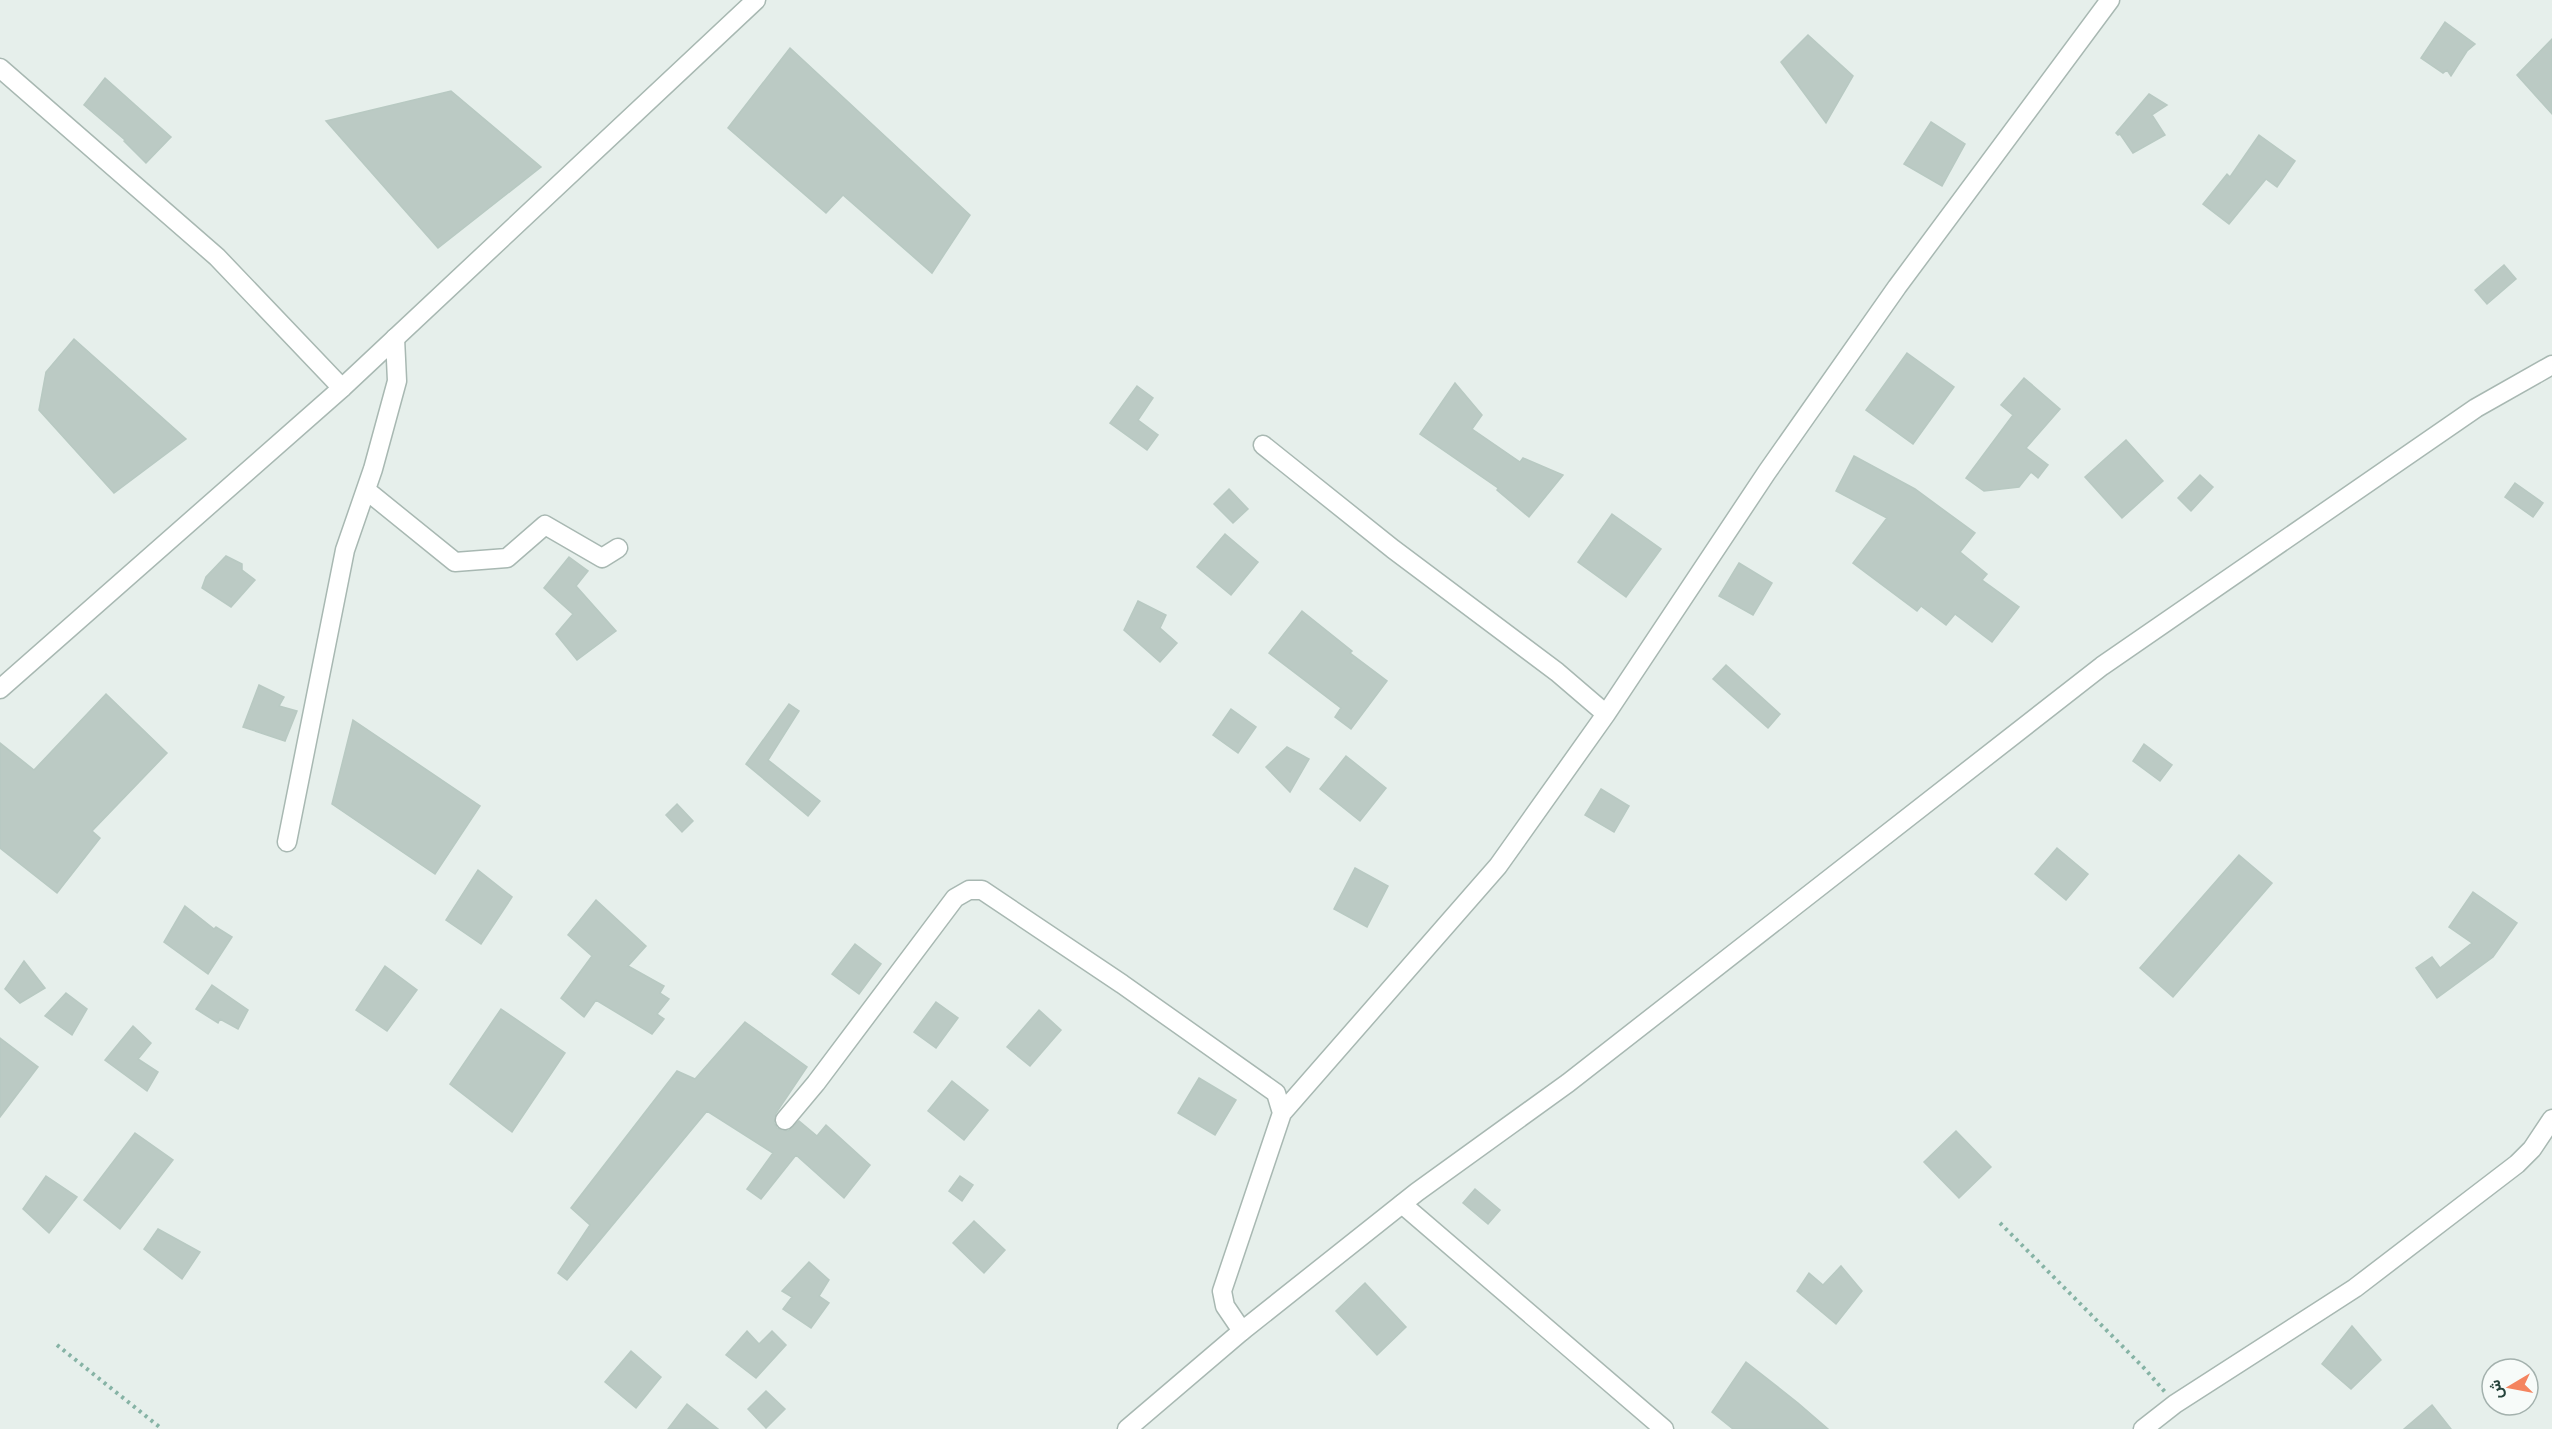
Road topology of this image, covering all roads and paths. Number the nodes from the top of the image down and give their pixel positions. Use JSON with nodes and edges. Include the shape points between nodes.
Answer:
{"nodes":[{"id":1,"x":756,"y":0,"type":"edge"},
{"id":2,"x":2110,"y":0,"type":"edge"},
{"id":3,"x":0,"y":68,"type":"edge"},
{"id":4,"x":395,"y":338,"type":"junction"},
{"id":5,"x":2552,"y":365,"type":"edge"},
{"id":6,"x":342,"y":388,"type":"junction"},
{"id":7,"x":1263,"y":445,"type":"dead end"},
{"id":8,"x":366,"y":490,"type":"junction"},
{"id":9,"x":618,"y":548,"type":"dead end"},
{"id":10,"x":0,"y":688,"type":"edge"},
{"id":11,"x":1606,"y":714,"type":"junction"},
{"id":12,"x":287,"y":843,"type":"dead end"},
{"id":13,"x":1282,"y":1113,"type":"junction"},
{"id":14,"x":2552,"y":1119,"type":"edge"},
{"id":15,"x":785,"y":1120,"type":"dead end"},
{"id":16,"x":1402,"y":1204,"type":"junction"},
{"id":17,"x":2000,"y":1222,"type":"dead end"},
{"id":18,"x":1242,"y":1331,"type":"junction"},
{"id":19,"x":57,"y":1345,"type":"dead end"},
{"id":20,"x":2175,"y":1404,"type":"junction"},
{"id":21,"x":162,"y":1429,"type":"edge"},
{"id":22,"x":1127,"y":1429,"type":"edge"},
{"id":23,"x":1664,"y":1429,"type":"edge"},
{"id":24,"x":2143,"y":1429,"type":"edge"}],
"edges":[{"from":1,"to":4,"type":"street"},
{"from":2,"to":11,"type":"street","via":[[1890,297],[1767,472]]},
{"from":3,"to":6,"type":"street","via":[[216,256]]},
{"from":4,"to":6,"type":"street"},
{"from":4,"to":8,"type":"street","via":[[397,381]]},
{"from":5,"to":16,"type":"street","via":[[2476,408],[2102,666],[1568,1083]]},
{"from":6,"to":10,"type":"street"},
{"from":7,"to":11,"type":"street"},
{"from":8,"to":9,"type":"street","via":[[455,562],[507,558],[545,525],[602,558]]},
{"from":8,"to":12,"type":"street","via":[[345,550]]},
{"from":11,"to":13,"type":"street","via":[[1498,866]]},
{"from":13,"to":15,"type":"street","via":[[1276,1093],[1268,1087],[982,890],[969,890],[955,897]]},
{"from":13,"to":18,"type":"street","via":[[1222,1291],[1225,1306]]},
{"from":14,"to":20,"type":"street","via":[[2517,1164],[2365,1281]]},
{"from":16,"to":18,"type":"street"},
{"from":16,"to":23,"type":"street"},
{"from":17,"to":20,"type":"path"},
{"from":18,"to":22,"type":"street"},
{"from":19,"to":21,"type":"path"},
{"from":20,"to":24,"type":"street"}]}
